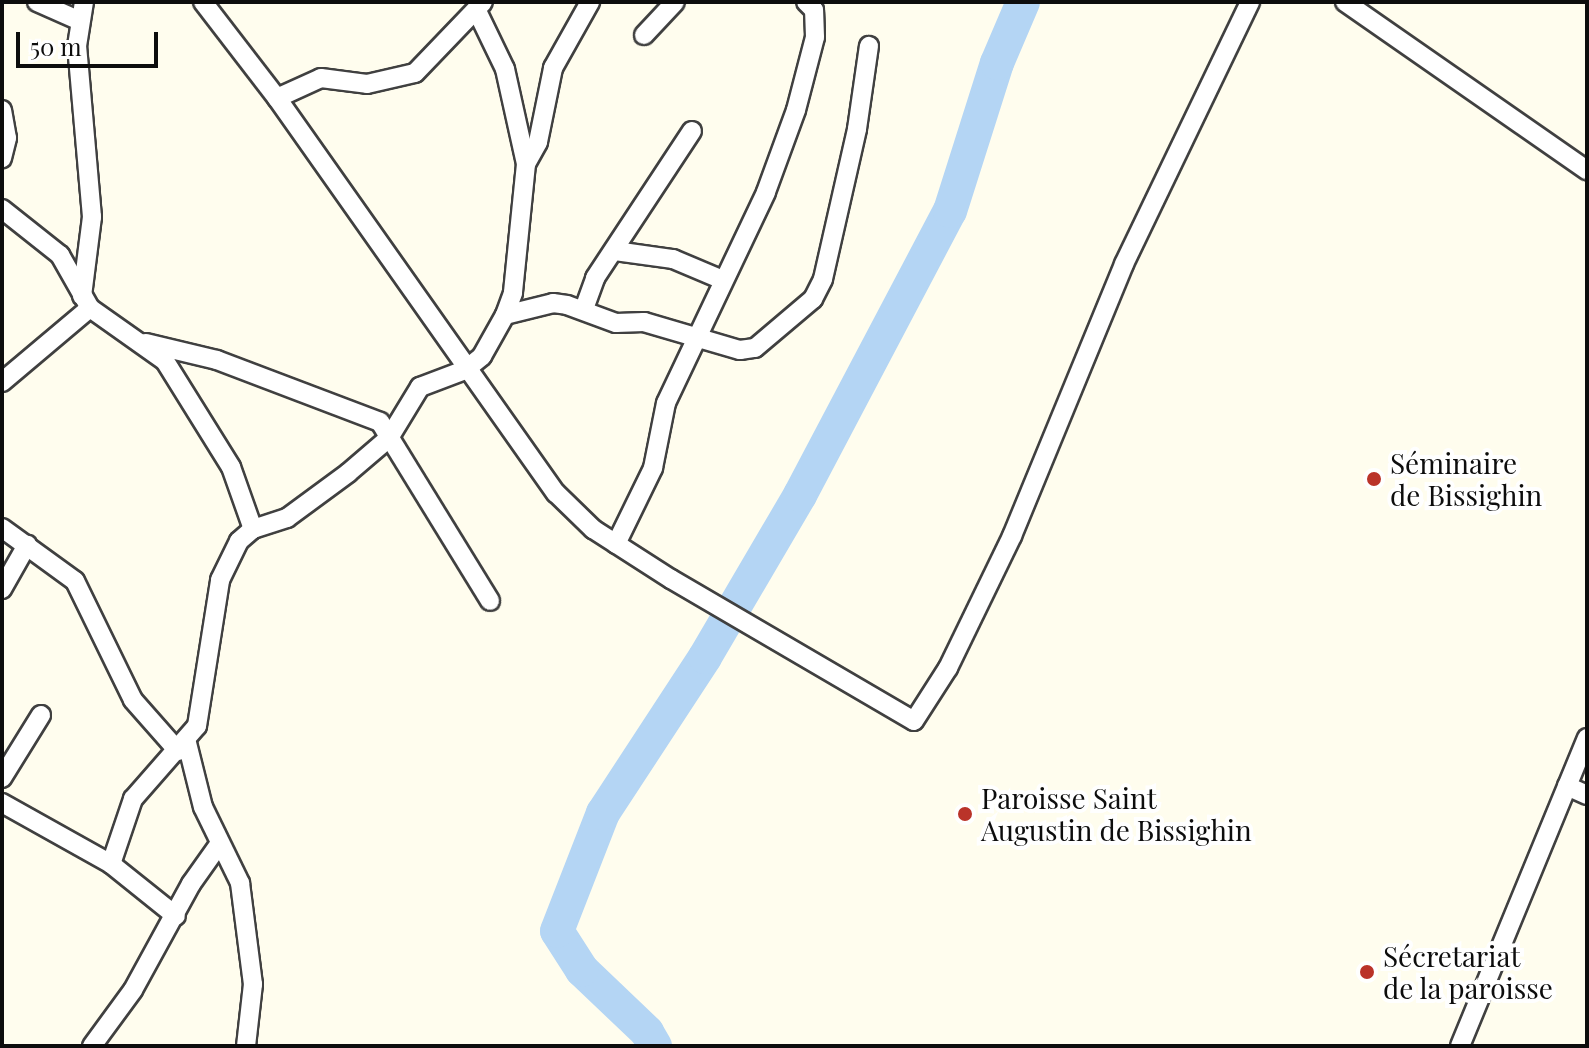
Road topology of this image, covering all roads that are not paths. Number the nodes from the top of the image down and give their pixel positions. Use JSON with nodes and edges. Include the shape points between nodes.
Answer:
{"nodes":[{"id":1,"x":37,"y":2,"type":"edge"},
{"id":2,"x":203,"y":2,"type":"edge"},
{"id":3,"x":590,"y":2,"type":"edge"},
{"id":4,"x":675,"y":2,"type":"edge"},
{"id":5,"x":806,"y":2,"type":"edge"},
{"id":6,"x":1250,"y":2,"type":"edge"},
{"id":7,"x":1345,"y":2,"type":"edge"},
{"id":8,"x":480,"y":6,"type":"edge"},
{"id":9,"x":81,"y":11,"type":"edge"},
{"id":10,"x":644,"y":35,"type":"dead end"},
{"id":11,"x":869,"y":46,"type":"dead end"},
{"id":12,"x":277,"y":98,"type":"junction"},
{"id":13,"x":2,"y":110,"type":"edge"},
{"id":14,"x":692,"y":131,"type":"dead end"},
{"id":15,"x":2,"y":158,"type":"edge"},
{"id":16,"x":526,"y":164,"type":"junction"},
{"id":17,"x":1587,"y":170,"type":"edge"},
{"id":18,"x":2,"y":209,"type":"edge"},
{"id":19,"x":615,"y":251,"type":"junction"},
{"id":20,"x":723,"y":280,"type":"junction"},
{"id":21,"x":86,"y":302,"type":"junction"},
{"id":22,"x":584,"y":309,"type":"junction"},
{"id":23,"x":505,"y":315,"type":"junction"},
{"id":24,"x":695,"y":339,"type":"junction"},
{"id":25,"x":146,"y":343,"type":"junction"},
{"id":26,"x":465,"y":370,"type":"junction"},
{"id":27,"x":2,"y":382,"type":"edge"},
{"id":28,"x":389,"y":438,"type":"junction"},
{"id":29,"x":2,"y":528,"type":"edge"},
{"id":30,"x":253,"y":529,"type":"junction"},
{"id":31,"x":616,"y":544,"type":"junction"},
{"id":32,"x":27,"y":545,"type":"junction"},
{"id":33,"x":2,"y":589,"type":"edge"},
{"id":34,"x":490,"y":601,"type":"dead end"},
{"id":35,"x":41,"y":715,"type":"dead end"},
{"id":36,"x":1587,"y":738,"type":"edge"},
{"id":37,"x":182,"y":747,"type":"junction"},
{"id":38,"x":2,"y":778,"type":"edge"},
{"id":39,"x":1567,"y":786,"type":"junction"},
{"id":40,"x":1587,"y":795,"type":"edge"},
{"id":41,"x":2,"y":803,"type":"edge"},
{"id":42,"x":220,"y":843,"type":"junction"},
{"id":43,"x":111,"y":864,"type":"junction"},
{"id":44,"x":176,"y":916,"type":"junction"},
{"id":45,"x":92,"y":1046,"type":"edge"},
{"id":46,"x":246,"y":1046,"type":"edge"},
{"id":47,"x":1460,"y":1046,"type":"edge"}],
"edges":[{"from":1,"to":9,"type":"street"},
{"from":2,"to":12,"type":"street"},
{"from":3,"to":16,"type":"street","via":[[553,68],[538,142]]},
{"from":4,"to":10,"type":"street"},
{"from":5,"to":20,"type":"street","via":[[816,16],[810,66],[766,192]]},
{"from":6,"to":31,"type":"street","via":[[1124,264],[1012,536],[948,668],[914,721]]},
{"from":7,"to":17,"type":"street"},
{"from":8,"to":12,"type":"street","via":[[415,73],[367,84],[321,78]]},
{"from":8,"to":16,"type":"street","via":[[505,69]]},
{"from":9,"to":21,"type":"street","via":[[80,121],[92,189]]},
{"from":11,"to":24,"type":"street","via":[[857,129],[823,279],[813,299],[755,348],[726,350]]},
{"from":12,"to":26,"type":"street"},
{"from":13,"to":15,"type":"street","via":[[7,138]]},
{"from":14,"to":19,"type":"street"},
{"from":16,"to":23,"type":"street","via":[[513,293]]},
{"from":18,"to":21,"type":"street","via":[[60,255]]},
{"from":19,"to":20,"type":"street","via":[[673,259]]},
{"from":19,"to":22,"type":"street","via":[[595,278]]},
{"from":20,"to":24,"type":"street"},
{"from":21,"to":25,"type":"street"},
{"from":21,"to":27,"type":"street"},
{"from":22,"to":23,"type":"street","via":[[553,303]]},
{"from":22,"to":24,"type":"street","via":[[616,323],[644,322]]},
{"from":23,"to":26,"type":"street","via":[[496,338]]},
{"from":24,"to":31,"type":"street","via":[[666,403],[653,468]]},
{"from":25,"to":28,"type":"street","via":[[217,360],[371,416]]},
{"from":25,"to":30,"type":"street","via":[[183,385],[225,455]]},
{"from":26,"to":28,"type":"street","via":[[420,387]]},
{"from":26,"to":31,"type":"street","via":[[556,493]]},
{"from":28,"to":30,"type":"street","via":[[308,505]]},
{"from":28,"to":34,"type":"street"},
{"from":29,"to":32,"type":"street"},
{"from":30,"to":37,"type":"street","via":[[239,541],[220,580],[203,708]]},
{"from":32,"to":33,"type":"street"},
{"from":32,"to":37,"type":"street","via":[[75,581],[133,700]]},
{"from":35,"to":38,"type":"street"},
{"from":36,"to":39,"type":"street"},
{"from":37,"to":42,"type":"street"},
{"from":37,"to":43,"type":"street","via":[[133,799]]},
{"from":39,"to":40,"type":"street"},
{"from":39,"to":47,"type":"street"},
{"from":41,"to":43,"type":"street"},
{"from":42,"to":44,"type":"street"},
{"from":42,"to":46,"type":"street","via":[[240,883],[253,984]]},
{"from":43,"to":44,"type":"street"},
{"from":44,"to":45,"type":"street","via":[[133,990]]}]}
